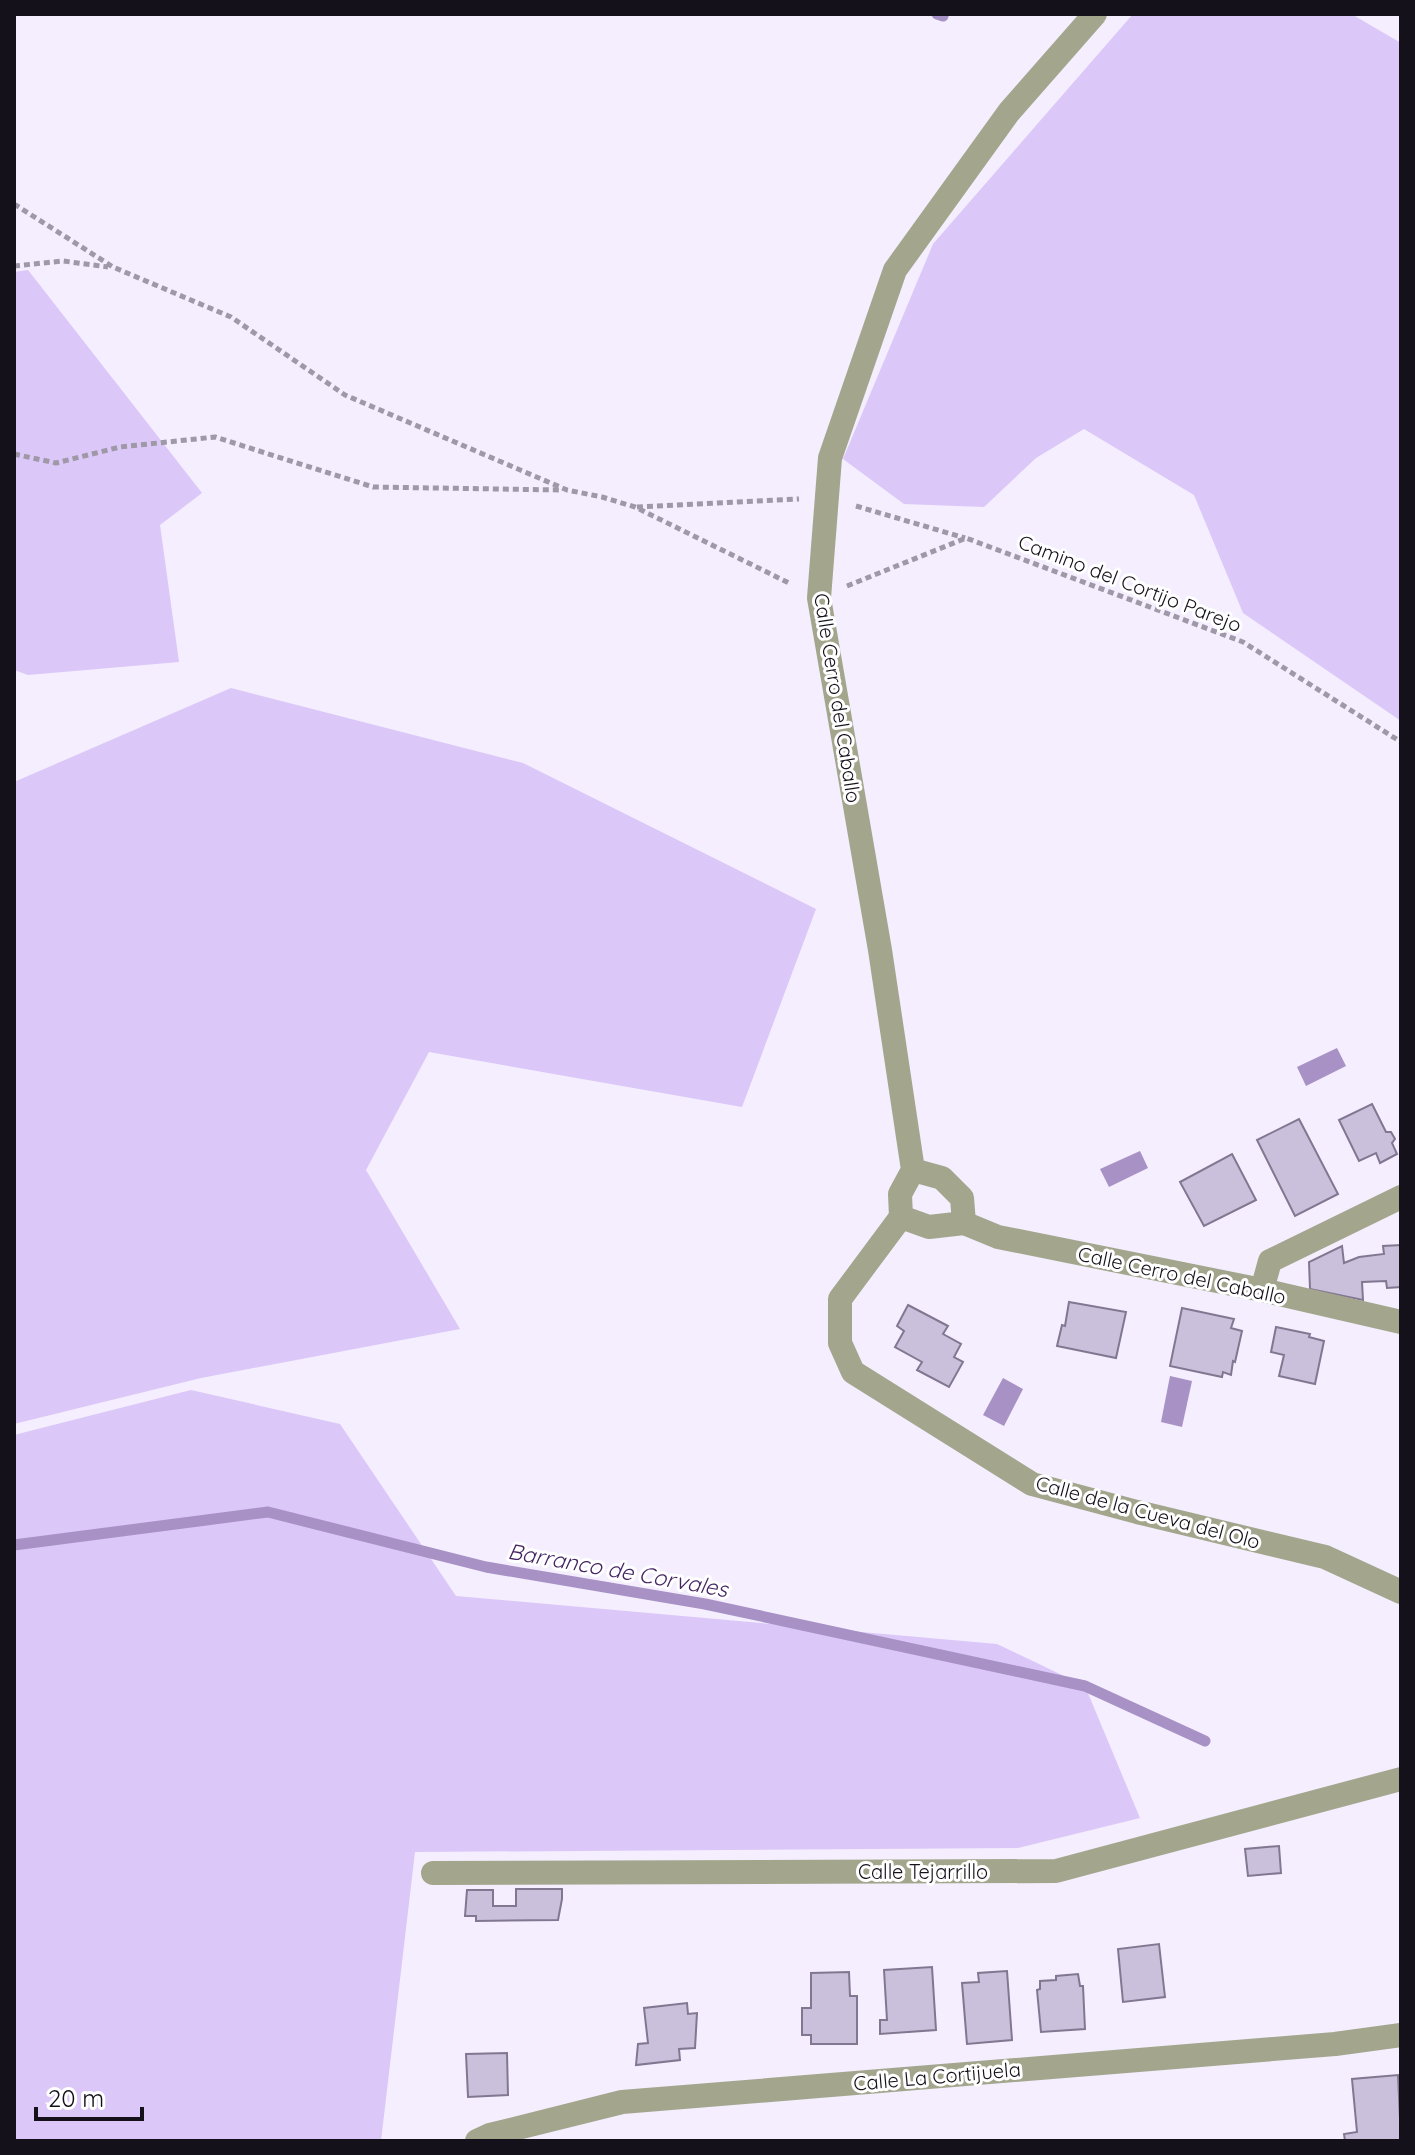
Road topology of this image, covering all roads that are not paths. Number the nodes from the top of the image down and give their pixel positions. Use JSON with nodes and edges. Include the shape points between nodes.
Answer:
{"nodes":[{"id":1,"x":1095,"y":14,"type":"edge"},
{"id":2,"x":913,"y":1170,"type":"junction"},
{"id":3,"x":1401,"y":1197,"type":"edge"},
{"id":4,"x":901,"y":1217,"type":"junction"},
{"id":5,"x":964,"y":1223,"type":"junction"},
{"id":6,"x":1262,"y":1290,"type":"junction"},
{"id":7,"x":1401,"y":1322,"type":"edge"},
{"id":8,"x":1401,"y":1592,"type":"edge"},
{"id":9,"x":1401,"y":1779,"type":"edge"},
{"id":10,"x":433,"y":1873,"type":"dead end"},
{"id":11,"x":1401,"y":2035,"type":"edge"},
{"id":12,"x":477,"y":2141,"type":"edge"}],
"edges":[{"from":1,"to":2,"type":"street","name":"Calle Cerro del Caballo","via":[[1009,112],[895,270],[830,458],[819,598]]},
{"from":2,"to":4,"type":"street","name":"Calle Cerro del Caballo","via":[[900,1194]]},
{"from":2,"to":5,"type":"street","via":[[942,1178],[962,1198]]},
{"from":3,"to":6,"type":"street","via":[[1270,1261]]},
{"from":4,"to":5,"type":"street","name":"Calle Cerro del Caballo","via":[[929,1227]]},
{"from":4,"to":8,"type":"street","name":"Calle de la Cueva del Olo","via":[[840,1299],[840,1343],[853,1372],[1032,1484],[1325,1557]]},
{"from":5,"to":6,"type":"street","name":"Calle Cerro del Caballo","via":[[998,1237]]},
{"from":6,"to":7,"type":"street","name":"Calle Cerro del Caballo"},
{"from":9,"to":10,"type":"street","name":"Calle Tejarrillo","via":[[1056,1871]]},
{"from":11,"to":12,"type":"street","name":"Calle La Cortijuela","via":[[622,2102]]}]}
